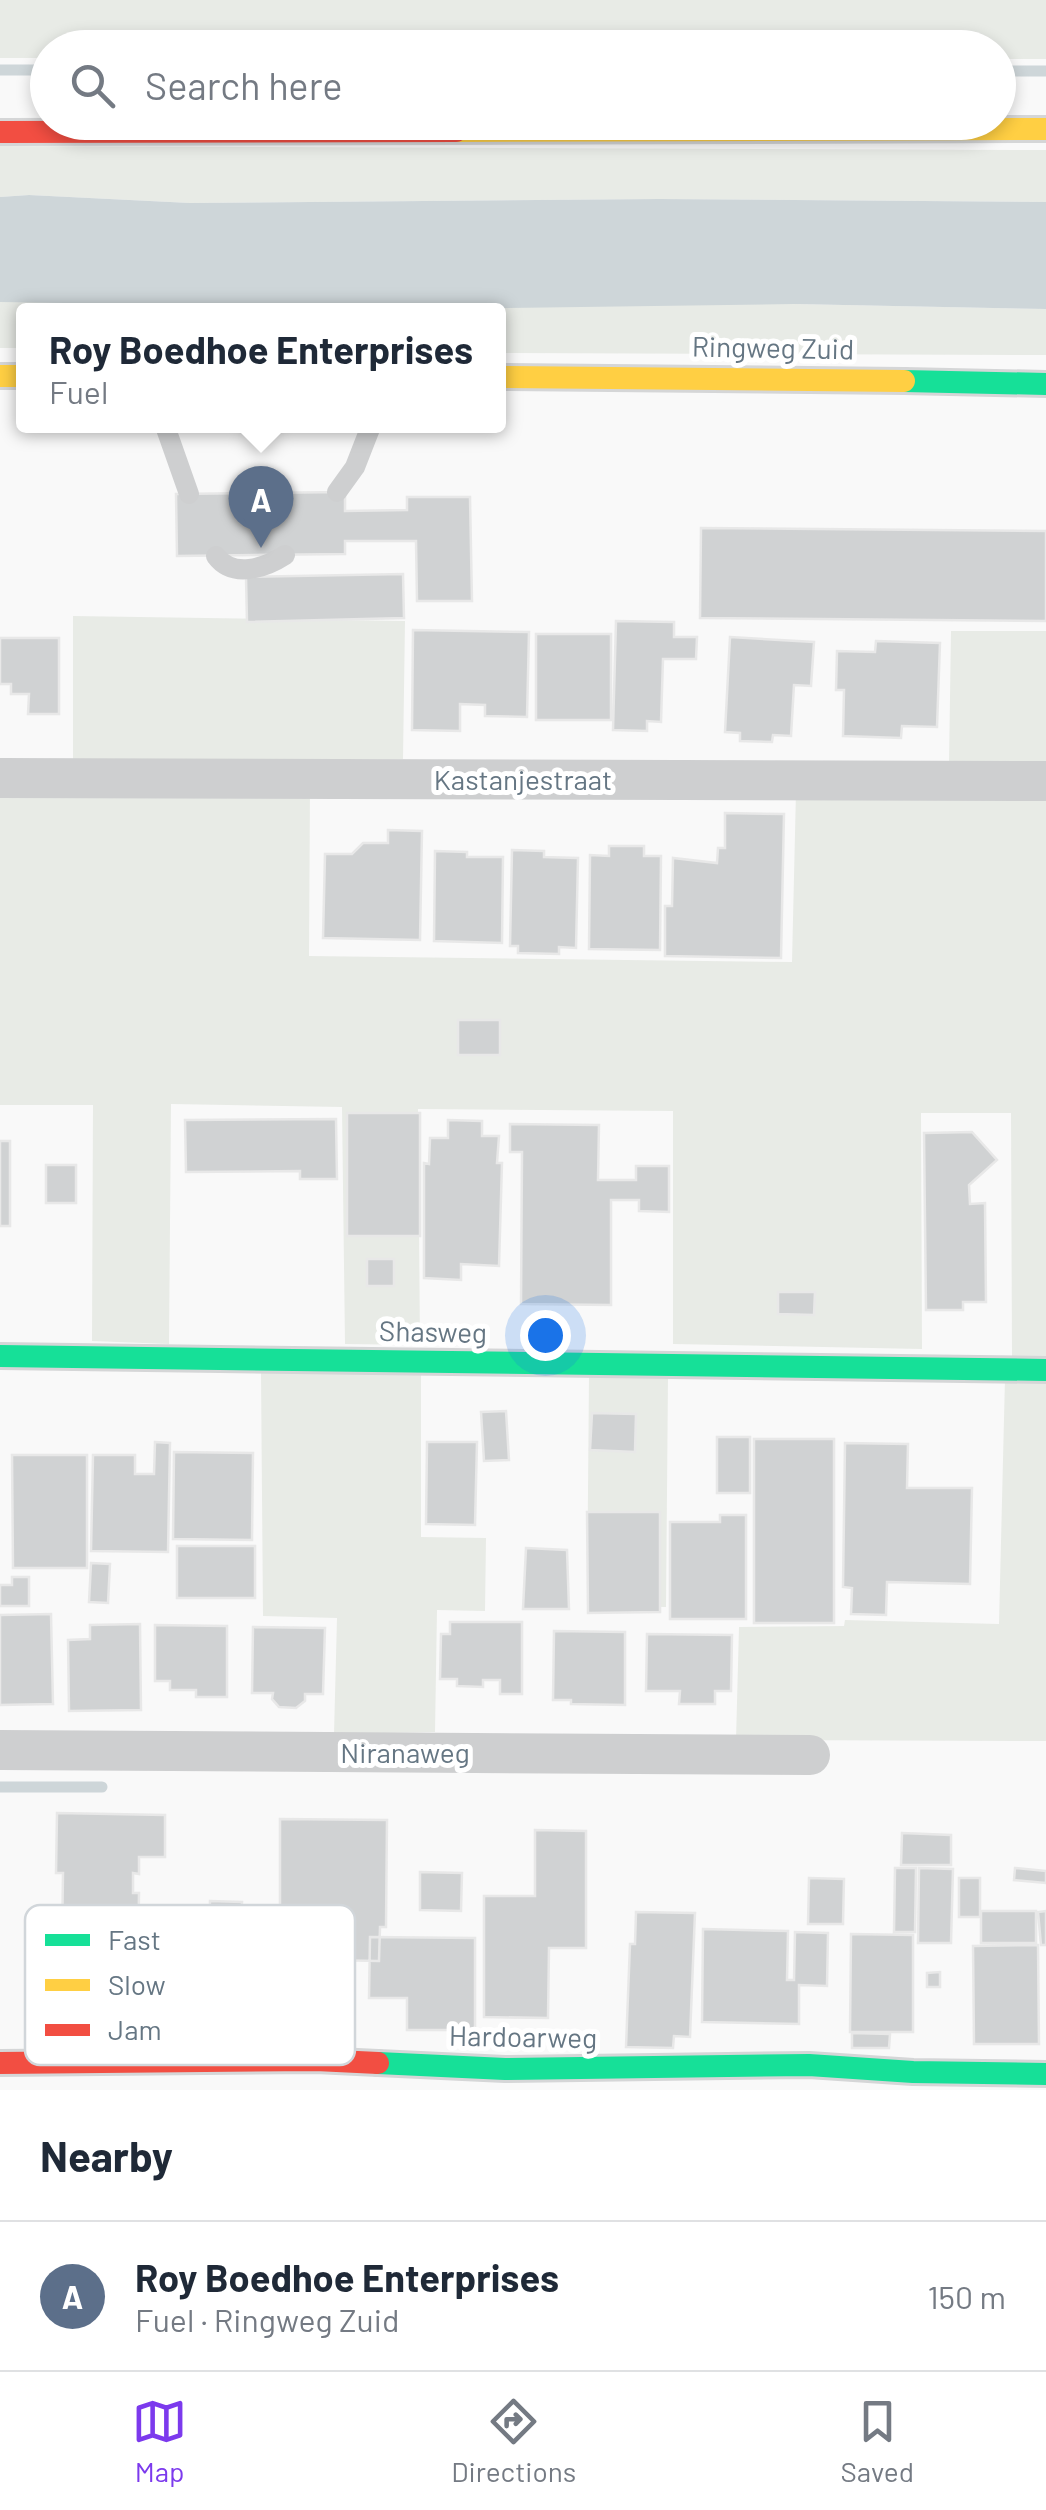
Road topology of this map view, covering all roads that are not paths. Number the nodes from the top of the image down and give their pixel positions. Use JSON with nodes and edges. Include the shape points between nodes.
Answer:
{"nodes":[{"id":1,"x":1016,"y":129,"type":"edge"},
{"id":2,"x":1046,"y":129,"type":"edge"},
{"id":3,"x":0,"y":132,"type":"edge"},
{"id":4,"x":30,"y":132,"type":"edge"},
{"id":5,"x":506,"y":376,"type":"edge"},
{"id":6,"x":1046,"y":384,"type":"edge"},
{"id":7,"x":167,"y":433,"type":"edge"},
{"id":8,"x":368,"y":433,"type":"edge"},
{"id":9,"x":337,"y":492,"type":"dead end"},
{"id":10,"x":189,"y":494,"type":"dead end"},
{"id":11,"x":285,"y":555,"type":"dead end"},
{"id":12,"x":216,"y":556,"type":"dead end"},
{"id":13,"x":0,"y":778,"type":"edge"},
{"id":14,"x":1046,"y":781,"type":"edge"},
{"id":15,"x":0,"y":1356,"type":"edge"},
{"id":16,"x":1046,"y":1370,"type":"edge"},
{"id":17,"x":0,"y":1750,"type":"edge"},
{"id":18,"x":810,"y":1755,"type":"dead end"},
{"id":19,"x":355,"y":2062,"type":"edge"},
{"id":20,"x":0,"y":2064,"type":"edge"},
{"id":21,"x":25,"y":2064,"type":"edge"},
{"id":22,"x":1046,"y":2074,"type":"edge"}],
"edges":[{"from":1,"to":2,"type":"street"},
{"from":3,"to":4,"type":"street"},
{"from":5,"to":6,"type":"street","name":"Ringweg Zuid"},
{"from":7,"to":10,"type":"lane"},
{"from":8,"to":9,"type":"lane"},
{"from":11,"to":12,"type":"lane","via":[[242,569]]},
{"from":13,"to":14,"type":"street","name":"Kastanjestraat"},
{"from":15,"to":16,"type":"street","name":"Shasweg"},
{"from":17,"to":18,"type":"street","name":"Niranaweg"},
{"from":19,"to":22,"type":"street","name":"Hardoarweg"},
{"from":20,"to":21,"type":"street","name":"Hardoarweg"}]}
